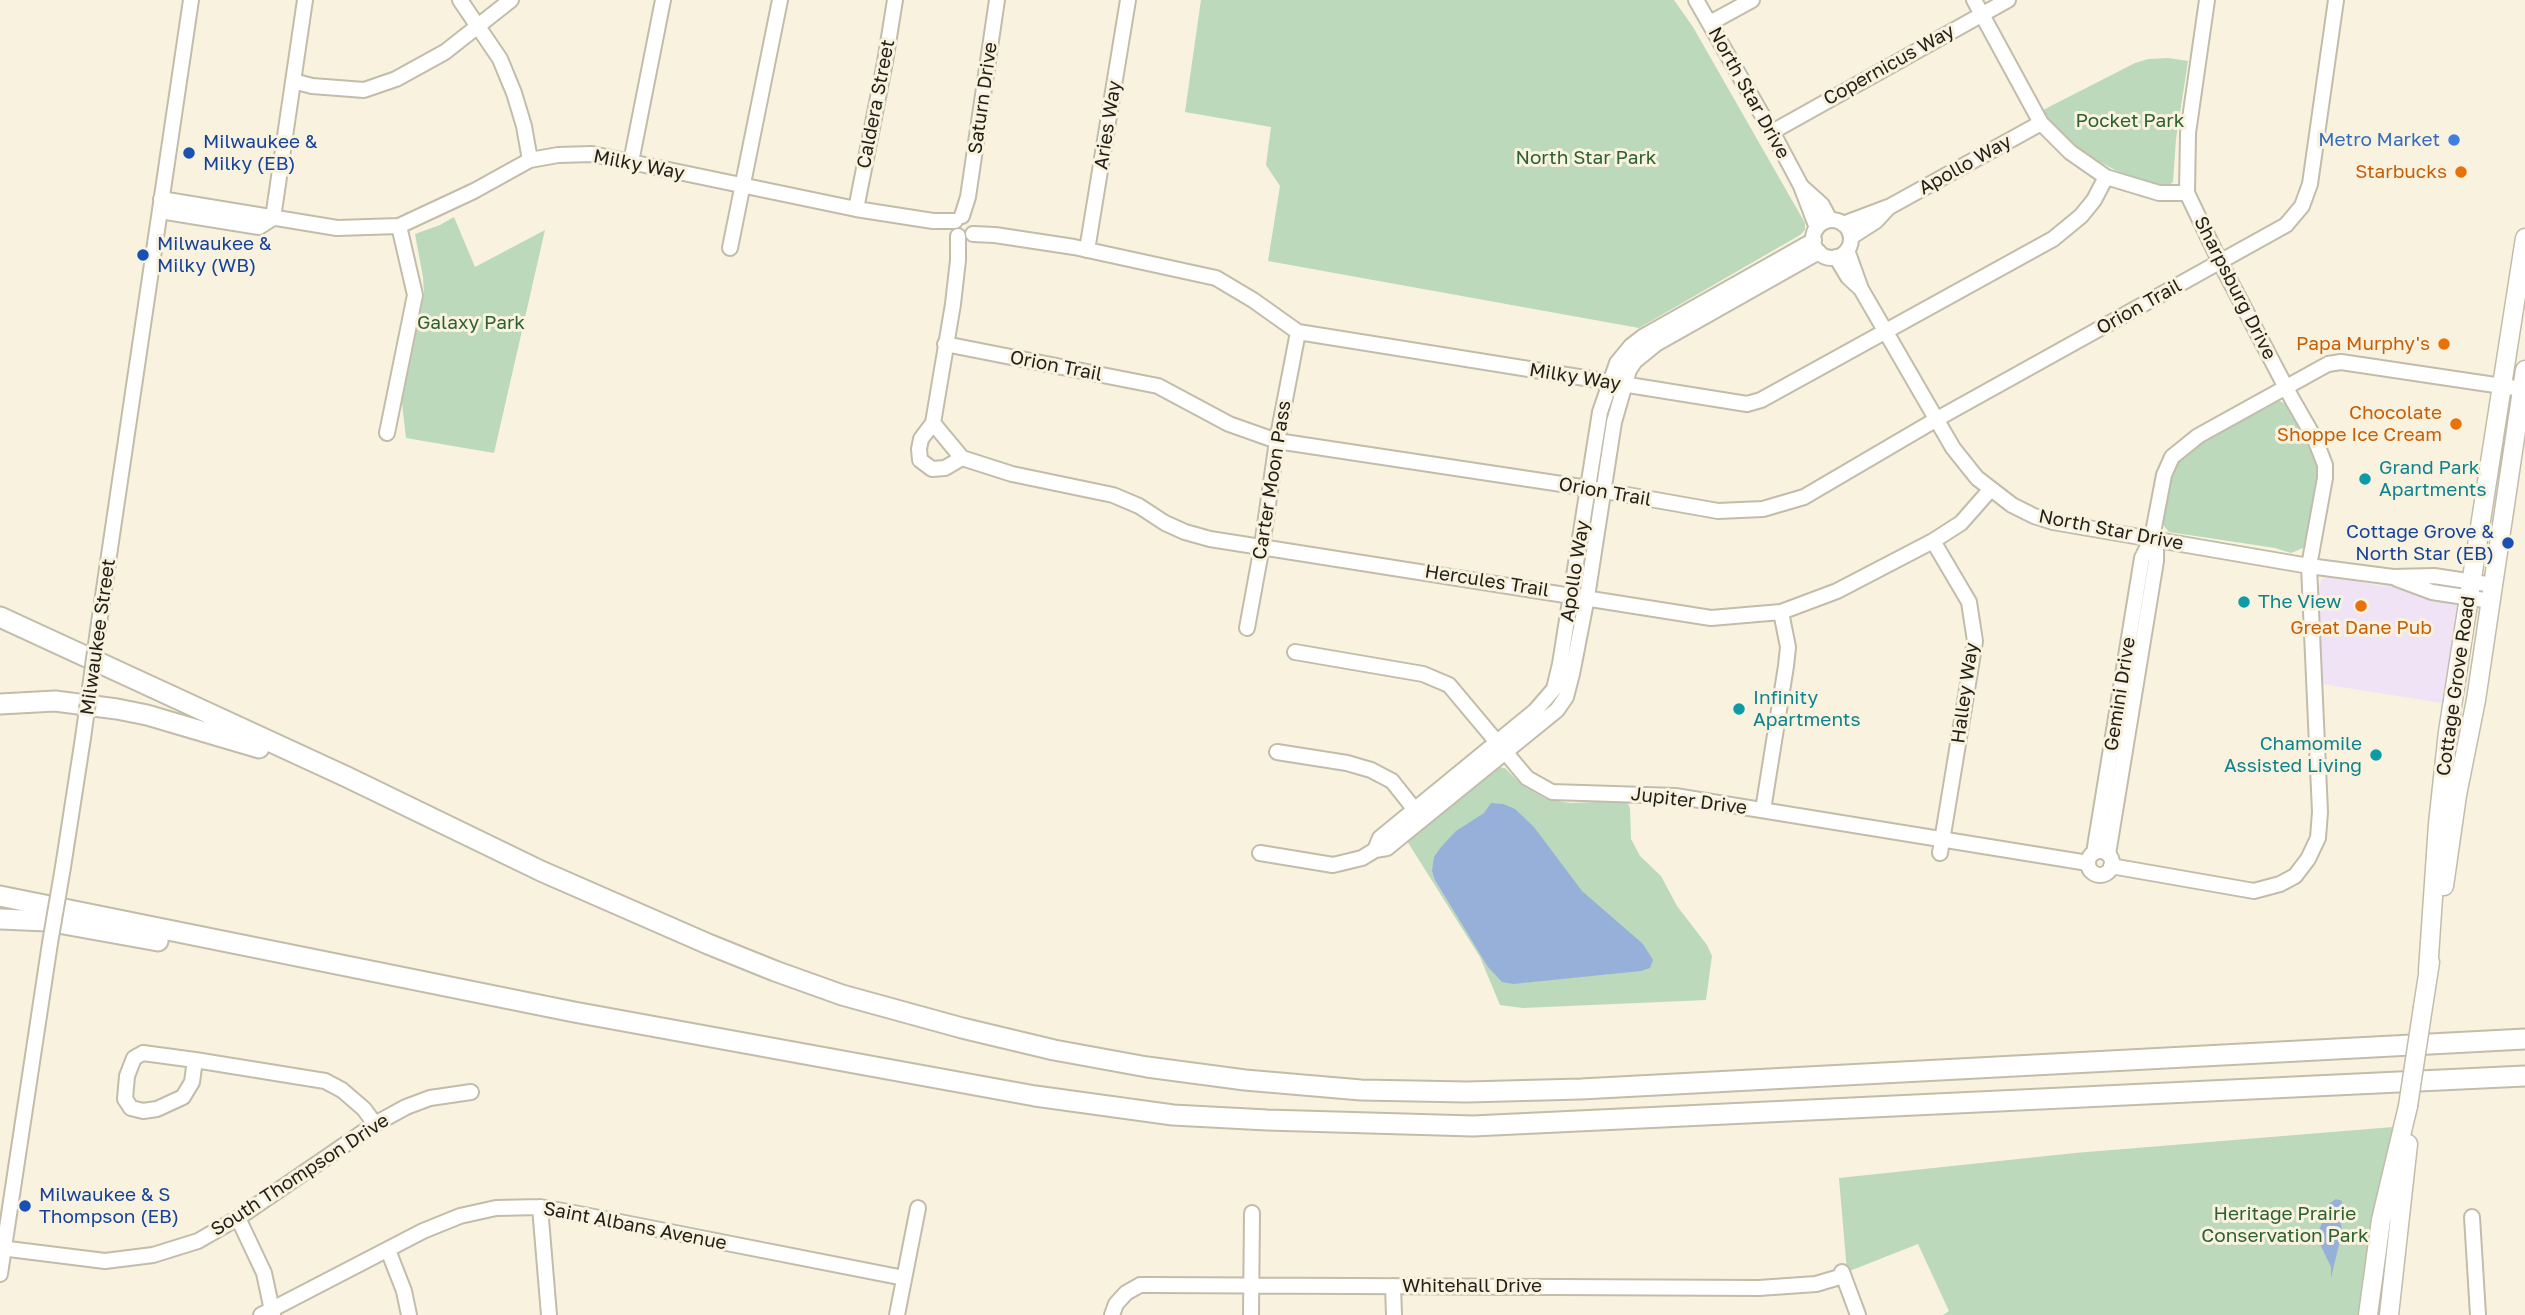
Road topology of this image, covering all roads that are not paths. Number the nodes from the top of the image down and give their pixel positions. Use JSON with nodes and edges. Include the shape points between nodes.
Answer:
{"nodes":[{"id":1,"x":191,"y":0,"type":"edge"},
{"id":2,"x":305,"y":0,"type":"edge"},
{"id":3,"x":460,"y":0,"type":"edge"},
{"id":4,"x":511,"y":0,"type":"edge"},
{"id":5,"x":663,"y":0,"type":"edge"},
{"id":6,"x":780,"y":0,"type":"edge"},
{"id":7,"x":895,"y":0,"type":"edge"},
{"id":8,"x":997,"y":0,"type":"edge"},
{"id":9,"x":1128,"y":0,"type":"edge"},
{"id":10,"x":1696,"y":0,"type":"edge"},
{"id":11,"x":1752,"y":0,"type":"edge"},
{"id":12,"x":2008,"y":0,"type":"edge"},
{"id":13,"x":2207,"y":0,"type":"edge"},
{"id":14,"x":2336,"y":0,"type":"edge"},
{"id":15,"x":1978,"y":7,"type":"edge"},
{"id":16,"x":1710,"y":23,"type":"junction"},
{"id":17,"x":479,"y":26,"type":"junction"},
{"id":18,"x":293,"y":81,"type":"junction"},
{"id":19,"x":2041,"y":123,"type":"junction"},
{"id":20,"x":1772,"y":132,"type":"junction"},
{"id":21,"x":530,"y":160,"type":"junction"},
{"id":22,"x":631,"y":162,"type":"junction"},
{"id":23,"x":2106,"y":177,"type":"junction"},
{"id":24,"x":742,"y":185,"type":"junction"},
{"id":25,"x":2187,"y":193,"type":"junction"},
{"id":26,"x":161,"y":205,"type":"junction"},
{"id":27,"x":1889,"y":207,"type":"junction"},
{"id":28,"x":856,"y":209,"type":"junction"},
{"id":29,"x":272,"y":217,"type":"junction"},
{"id":30,"x":399,"y":226,"type":"junction"},
{"id":31,"x":965,"y":227,"type":"junction"},
{"id":32,"x":1825,"y":233,"type":"junction"},
{"id":33,"x":2525,"y":238,"type":"edge"},
{"id":34,"x":730,"y":248,"type":"dead end"},
{"id":35,"x":1845,"y":248,"type":"junction"},
{"id":36,"x":1087,"y":250,"type":"junction"},
{"id":37,"x":2220,"y":262,"type":"junction"},
{"id":38,"x":1885,"y":331,"type":"junction"},
{"id":39,"x":1298,"y":332,"type":"junction"},
{"id":40,"x":945,"y":344,"type":"junction"},
{"id":41,"x":2525,"y":370,"type":"edge"},
{"id":42,"x":1616,"y":383,"type":"junction"},
{"id":43,"x":2501,"y":385,"type":"junction"},
{"id":44,"x":2285,"y":386,"type":"junction"},
{"id":45,"x":2522,"y":389,"type":"junction"},
{"id":46,"x":1937,"y":419,"type":"junction"},
{"id":47,"x":933,"y":423,"type":"junction"},
{"id":48,"x":387,"y":433,"type":"dead end"},
{"id":49,"x":1277,"y":441,"type":"junction"},
{"id":50,"x":962,"y":458,"type":"junction"},
{"id":51,"x":1595,"y":489,"type":"junction"},
{"id":52,"x":1990,"y":490,"type":"junction"},
{"id":53,"x":2152,"y":538,"type":"junction"},
{"id":54,"x":1933,"y":541,"type":"junction"},
{"id":55,"x":1262,"y":547,"type":"junction"},
{"id":56,"x":2309,"y":566,"type":"junction"},
{"id":57,"x":2470,"y":590,"type":"junction"},
{"id":58,"x":2492,"y":593,"type":"junction"},
{"id":59,"x":1572,"y":594,"type":"junction"},
{"id":60,"x":1587,"y":597,"type":"junction"},
{"id":61,"x":0,"y":604,"type":"edge"},
{"id":62,"x":1781,"y":612,"type":"junction"},
{"id":63,"x":0,"y":617,"type":"edge"},
{"id":64,"x":1247,"y":628,"type":"dead end"},
{"id":65,"x":73,"y":650,"type":"junction"},
{"id":66,"x":1295,"y":652,"type":"dead end"},
{"id":67,"x":0,"y":704,"type":"edge"},
{"id":68,"x":1501,"y":747,"type":"junction"},
{"id":69,"x":1277,"y":752,"type":"dead end"},
{"id":70,"x":327,"y":768,"type":"junction"},
{"id":71,"x":1763,"y":810,"type":"junction"},
{"id":72,"x":1417,"y":814,"type":"junction"},
{"id":73,"x":1942,"y":838,"type":"junction"},
{"id":74,"x":1260,"y":853,"type":"dead end"},
{"id":75,"x":1940,"y":853,"type":"dead end"},
{"id":76,"x":2100,"y":859,"type":"junction"},
{"id":77,"x":0,"y":896,"type":"edge"},
{"id":78,"x":0,"y":919,"type":"edge"},
{"id":79,"x":2428,"y":971,"type":"junction"},
{"id":80,"x":574,"y":1012,"type":"junction"},
{"id":81,"x":2525,"y":1040,"type":"edge"},
{"id":82,"x":195,"y":1060,"type":"junction"},
{"id":83,"x":2525,"y":1076,"type":"edge"},
{"id":84,"x":471,"y":1092,"type":"dead end"},
{"id":85,"x":2408,"y":1106,"type":"junction"},
{"id":86,"x":375,"y":1124,"type":"junction"},
{"id":87,"x":540,"y":1207,"type":"junction"},
{"id":88,"x":918,"y":1208,"type":"dead end"},
{"id":89,"x":1252,"y":1213,"type":"dead end"},
{"id":90,"x":2472,"y":1217,"type":"dead end"},
{"id":91,"x":238,"y":1218,"type":"junction"},
{"id":92,"x":2,"y":1248,"type":"edge"},
{"id":93,"x":388,"y":1250,"type":"junction"},
{"id":94,"x":0,"y":1274,"type":"edge"},
{"id":95,"x":904,"y":1278,"type":"junction"},
{"id":96,"x":1250,"y":1285,"type":"junction"},
{"id":97,"x":1393,"y":1286,"type":"junction"},
{"id":98,"x":268,"y":1313,"type":"edge"},
{"id":99,"x":1112,"y":1313,"type":"edge"},
{"id":100,"x":409,"y":1315,"type":"edge"},
{"id":101,"x":549,"y":1315,"type":"edge"},
{"id":102,"x":897,"y":1315,"type":"edge"},
{"id":103,"x":1251,"y":1315,"type":"edge"},
{"id":104,"x":1394,"y":1315,"type":"edge"},
{"id":105,"x":1858,"y":1315,"type":"edge"},
{"id":106,"x":2368,"y":1315,"type":"edge"},
{"id":107,"x":2389,"y":1315,"type":"edge"},
{"id":108,"x":2478,"y":1315,"type":"edge"}],
"edges":[{"from":1,"to":26,"type":"street","name":"Milwaukee Street"},
{"from":2,"to":18,"type":"street"},
{"from":3,"to":17,"type":"street"},
{"from":4,"to":17,"type":"street"},
{"from":5,"to":22,"type":"street"},
{"from":6,"to":24,"type":"street"},
{"from":7,"to":28,"type":"street","name":"Caldera Street"},
{"from":8,"to":31,"type":"street","name":"Saturn Drive"},
{"from":9,"to":36,"type":"street","name":"Aries Way"},
{"from":10,"to":16,"type":"street","name":"North Star Drive"},
{"from":11,"to":16,"type":"street"},
{"from":12,"to":15,"type":"street","name":"Copernicus Way"},
{"from":13,"to":25,"type":"street","name":"Sharpsburg Drive","via":[[2188,133]]},
{"from":14,"to":37,"type":"street","name":"Orion Trail","via":[[2311,174],[2302,206],[2286,225]]},
{"from":15,"to":19,"type":"street"},
{"from":15,"to":20,"type":"street","name":"Copernicus Way"},
{"from":16,"to":20,"type":"street","name":"North Star Drive"},
{"from":17,"to":18,"type":"street","via":[[445,52],[396,79],[364,90]]},
{"from":17,"to":21,"type":"street","via":[[514,93]]},
{"from":18,"to":29,"type":"street"},
{"from":19,"to":23,"type":"street","via":[[2070,152]]},
{"from":19,"to":27,"type":"street","name":"Apollo Way"},
{"from":20,"to":32,"type":"street","name":"North Star Drive","via":[[1801,186],[1822,205]]},
{"from":21,"to":22,"type":"street","name":"Milky Way","via":[[592,154]]},
{"from":21,"to":30,"type":"street","name":"Milky Way"},
{"from":22,"to":24,"type":"street","name":"Milky Way"},
{"from":23,"to":25,"type":"street","via":[[2159,193]]},
{"from":23,"to":38,"type":"street","name":"Milky Way","via":[[2094,200],[2067,229]]},
{"from":24,"to":28,"type":"street","name":"Milky Way"},
{"from":24,"to":34,"type":"street"},
{"from":25,"to":37,"type":"street","name":"Sharpsburg Drive"},
{"from":26,"to":29,"type":"street","name":"Milky Way"},
{"from":26,"to":92,"type":"street","name":"Milwaukee Street","bridge":true},
{"from":27,"to":32,"type":"street","name":"Apollo Way"},
{"from":27,"to":35,"type":"street","name":"Apollo Way"},
{"from":28,"to":31,"type":"street","name":"Milky Way"},
{"from":29,"to":30,"type":"street","name":"Milky Way","via":[[337,228]]},
{"from":30,"to":48,"type":"street","via":[[415,295]]},
{"from":31,"to":36,"type":"street","name":"Milky Way"},
{"from":31,"to":40,"type":"street","name":"Saturn Drive"},
{"from":32,"to":35,"type":"street","name":"North Star Drive"},
{"from":32,"to":35,"type":"street","via":[[1824,256]]},
{"from":32,"to":42,"type":"street","name":"Apollo Way","via":[[1656,344]]},
{"from":33,"to":43,"type":"main road","name":"Cottage Grove Road"},
{"from":35,"to":38,"type":"street","name":"North Star Drive"},
{"from":36,"to":39,"type":"street","name":"Milky Way","via":[[1216,278]]},
{"from":37,"to":44,"type":"street","name":"Sharpsburg Drive"},
{"from":37,"to":46,"type":"street","name":"Orion Trail"},
{"from":38,"to":42,"type":"street","name":"Milky Way","via":[[1754,403]]},
{"from":38,"to":46,"type":"street","name":"North Star Drive"},
{"from":39,"to":42,"type":"street","name":"Milky Way"},
{"from":39,"to":49,"type":"street","name":"Carter Moon Pass"},
{"from":40,"to":47,"type":"street","name":"Saturn Drive"},
{"from":40,"to":49,"type":"street","name":"Orion Trail","via":[[1158,386],[1228,424]]},
{"from":41,"to":45,"type":"main road","name":"Cottage Grove Road"},
{"from":42,"to":51,"type":"street","name":"Apollo Way","via":[[1600,412]]},
{"from":43,"to":44,"type":"street","name":"Gemini Drive","via":[[2341,362]]},
{"from":43,"to":45,"type":"street","name":"Gemini Drive"},
{"from":43,"to":57,"type":"main road","name":"Cottage Grove Road"},
{"from":44,"to":53,"type":"street","name":"Gemini Drive","via":[[2198,436],[2172,457]]},
{"from":44,"to":56,"type":"street","name":"Sharpsburg Drive","via":[[2325,465]]},
{"from":45,"to":58,"type":"main road","name":"Cottage Grove Road"},
{"from":46,"to":51,"type":"street","name":"Orion Trail","via":[[1804,497],[1763,509],[1718,512]]},
{"from":46,"to":52,"type":"street","name":"North Star Drive","via":[[1953,448]]},
{"from":47,"to":50,"type":"street"},
{"from":47,"to":50,"type":"street","name":"Saturn Drive","via":[[920,439],[920,460],[932,469],[945,468]]},
{"from":49,"to":51,"type":"street","name":"Orion Trail"},
{"from":49,"to":55,"type":"street","name":"Carter Moon Pass"},
{"from":50,"to":55,"type":"street","name":"Hercules Trail","via":[[1012,474],[1113,495],[1185,532]]},
{"from":51,"to":59,"type":"street","name":"Apollo Way"},
{"from":51,"to":60,"type":"street","name":"Apollo Way"},
{"from":52,"to":53,"type":"street","name":"North Star Drive","via":[[2053,522]]},
{"from":52,"to":54,"type":"street","name":"Hercules Trail","via":[[1961,523]]},
{"from":53,"to":56,"type":"street","name":"North Star Drive"},
{"from":53,"to":76,"type":"street","name":"Gemini Drive","via":[[2156,561]]},
{"from":54,"to":62,"type":"street","name":"Hercules Trail","via":[[1838,591]]},
{"from":54,"to":73,"type":"street","name":"Halley Way","via":[[1969,602],[1975,641]]},
{"from":55,"to":59,"type":"street","name":"Hercules Trail"},
{"from":55,"to":64,"type":"street","name":"Carter Moon Pass"},
{"from":56,"to":57,"type":"street","name":"North Star Drive","via":[[2393,577],[2434,576]]},
{"from":56,"to":76,"type":"street","name":"Jupiter Drive","via":[[2320,812],[2318,838],[2308,859],[2295,876],[2254,891]]},
{"from":57,"to":58,"type":"street","name":"North Star Drive"},
{"from":57,"to":79,"type":"main road","name":"Cottage Grove Road","via":[[2442,778]]},
{"from":58,"to":79,"type":"main road","name":"Cottage Grove Road"},
{"from":59,"to":60,"type":"street","name":"Hercules Trail"},
{"from":59,"to":68,"type":"street","name":"Apollo Way","via":[[1554,689]]},
{"from":60,"to":62,"type":"street","name":"Hercules Trail","via":[[1711,618]]},
{"from":60,"to":68,"type":"street","name":"Apollo Way","via":[[1566,697],[1551,716]]},
{"from":61,"to":65,"type":"highway"},
{"from":62,"to":71,"type":"street","via":[[1788,647]]},
{"from":63,"to":65,"type":"highway"},
{"from":65,"to":70,"type":"highway"},
{"from":66,"to":68,"type":"street","name":"Jupiter Drive","via":[[1423,674],[1449,685]]},
{"from":67,"to":70,"type":"highway","via":[[55,701],[147,715]]},
{"from":68,"to":71,"type":"street","name":"Jupiter Drive","via":[[1527,778],[1552,792],[1656,794]]},
{"from":68,"to":72,"type":"street","name":"Apollo Way"},
{"from":69,"to":72,"type":"street","via":[[1371,770],[1392,781]]},
{"from":70,"to":81,"type":"highway","via":[[605,900],[842,995],[1054,1050],[1245,1080],[1361,1090],[1581,1089]]},
{"from":71,"to":73,"type":"street","name":"Jupiter Drive"},
{"from":72,"to":74,"type":"street","name":"Apollo Way","via":[[1380,838],[1375,850],[1362,858],[1333,865]]},
{"from":73,"to":75,"type":"street","name":"Halley Way"},
{"from":73,"to":76,"type":"street","name":"Jupiter Drive"},
{"from":77,"to":80,"type":"highway"},
{"from":78,"to":80,"type":"highway","via":[[47,921]]},
{"from":79,"to":85,"type":"main road","name":"Cottage Grove Road","bridge":true},
{"from":80,"to":83,"type":"highway","via":[[1035,1096],[1173,1115],[1364,1124],[1577,1122]]},
{"from":82,"to":82,"type":"street","via":[[138,1054],[127,1076],[127,1103],[143,1111],[177,1101],[188,1090]]},
{"from":82,"to":86,"type":"street","via":[[325,1081],[342,1090]]},
{"from":84,"to":86,"type":"street","name":"South Thompson Drive","via":[[430,1098]]},
{"from":85,"to":106,"type":"main road","name":"Cottage Grove Road","via":[[2379,1230]]},
{"from":85,"to":107,"type":"main road","name":"Cottage Grove Road"},
{"from":86,"to":91,"type":"street","name":"South Thompson Drive"},
{"from":87,"to":93,"type":"street","name":"Saint Albans Avenue","via":[[496,1208],[460,1216]]},
{"from":87,"to":95,"type":"street","name":"Saint Albans Avenue"},
{"from":87,"to":101,"type":"street"},
{"from":88,"to":95,"type":"street"},
{"from":89,"to":96,"type":"street"},
{"from":90,"to":108,"type":"street"},
{"from":91,"to":92,"type":"street","name":"South Thompson Drive","via":[[198,1241],[153,1255],[105,1261]]},
{"from":91,"to":98,"type":"street","via":[[264,1273]]},
{"from":92,"to":94,"type":"street","name":"Milwaukee Street"},
{"from":93,"to":98,"type":"street","name":"Saint Albans Avenue"},
{"from":93,"to":100,"type":"street"},
{"from":95,"to":102,"type":"street"},
{"from":96,"to":97,"type":"street","name":"Whitehall Drive"},
{"from":96,"to":99,"type":"street","name":"Whitehall Drive","via":[[1140,1285],[1126,1293]]},
{"from":96,"to":103,"type":"street"},
{"from":97,"to":104,"type":"street"},
{"from":97,"to":105,"type":"street","name":"Whitehall Drive","via":[[1759,1288],[1816,1284],[1842,1274]]}]}
